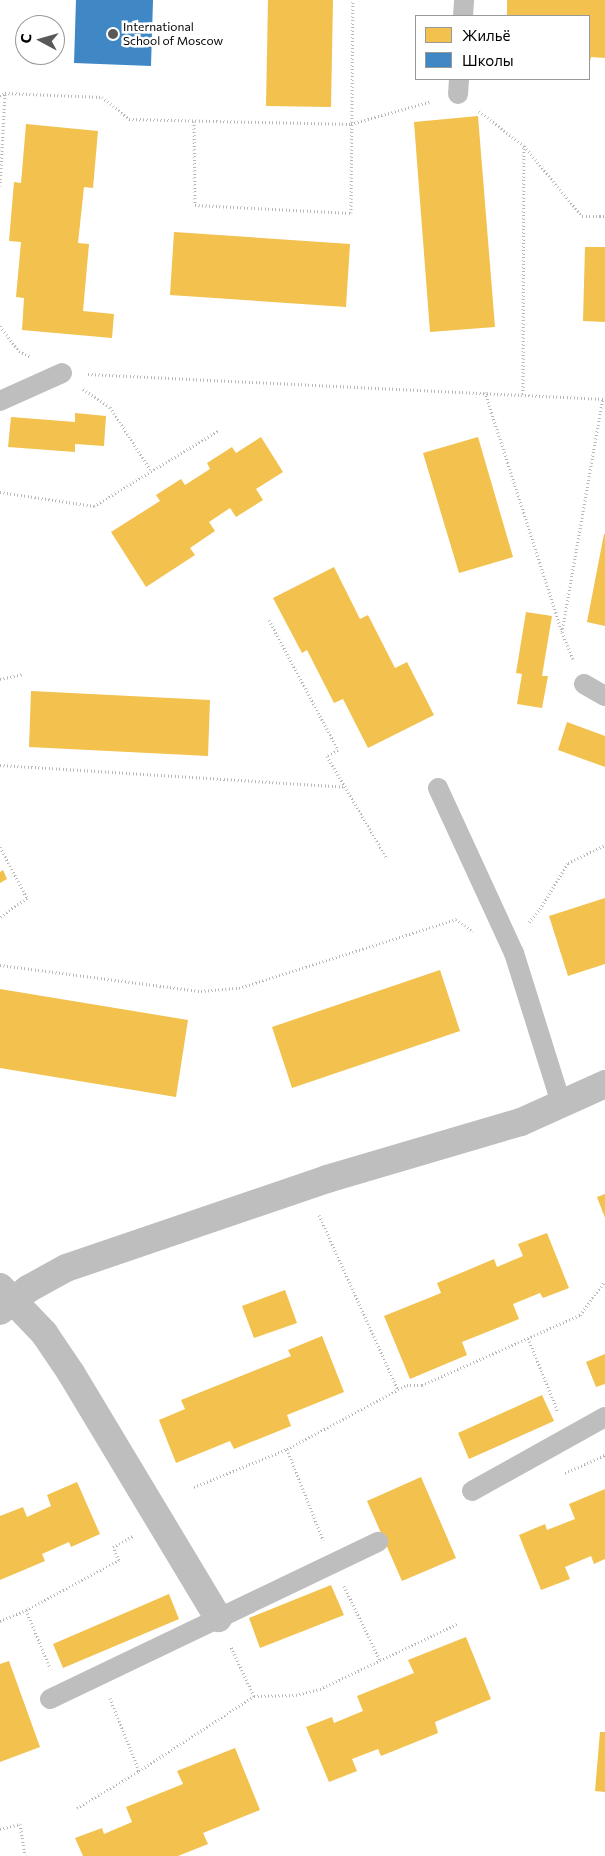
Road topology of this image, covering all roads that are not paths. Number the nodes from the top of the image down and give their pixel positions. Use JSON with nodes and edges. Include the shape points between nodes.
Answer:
{"nodes":[{"id":1,"x":464,"y":0,"type":"edge"},
{"id":2,"x":463,"y":15,"type":"edge"},
{"id":3,"x":62,"y":373,"type":"road end"},
{"id":4,"x":0,"y":401,"type":"edge"},
{"id":5,"x":584,"y":684,"type":"road end"},
{"id":6,"x":605,"y":696,"type":"edge"},
{"id":7,"x":438,"y":788,"type":"dead end"},
{"id":8,"x":605,"y":1084,"type":"edge"},
{"id":9,"x":562,"y":1106,"type":"junction"},
{"id":10,"x":5,"y":1300,"type":"edge"},
{"id":11,"x":605,"y":1417,"type":"edge"},
{"id":12,"x":472,"y":1491,"type":"dead end"},
{"id":13,"x":378,"y":1542,"type":"dead end"},
{"id":14,"x":218,"y":1618,"type":"junction"},
{"id":15,"x":55,"y":1696,"type":"road end"}],
"edges":[{"from":1,"to":2,"type":"lane"},
{"from":3,"to":4,"type":"lane"},
{"from":5,"to":6,"type":"lane"},
{"from":7,"to":9,"type":"lane","via":[[514,953]]},
{"from":8,"to":9,"type":"street"},
{"from":9,"to":10,"type":"street","via":[[521,1122],[311,1185],[66,1268]]},
{"from":10,"to":14,"type":"street","via":[[44,1332]]},
{"from":11,"to":12,"type":"lane"},
{"from":13,"to":14,"type":"lane"},
{"from":14,"to":15,"type":"lane"}]}
